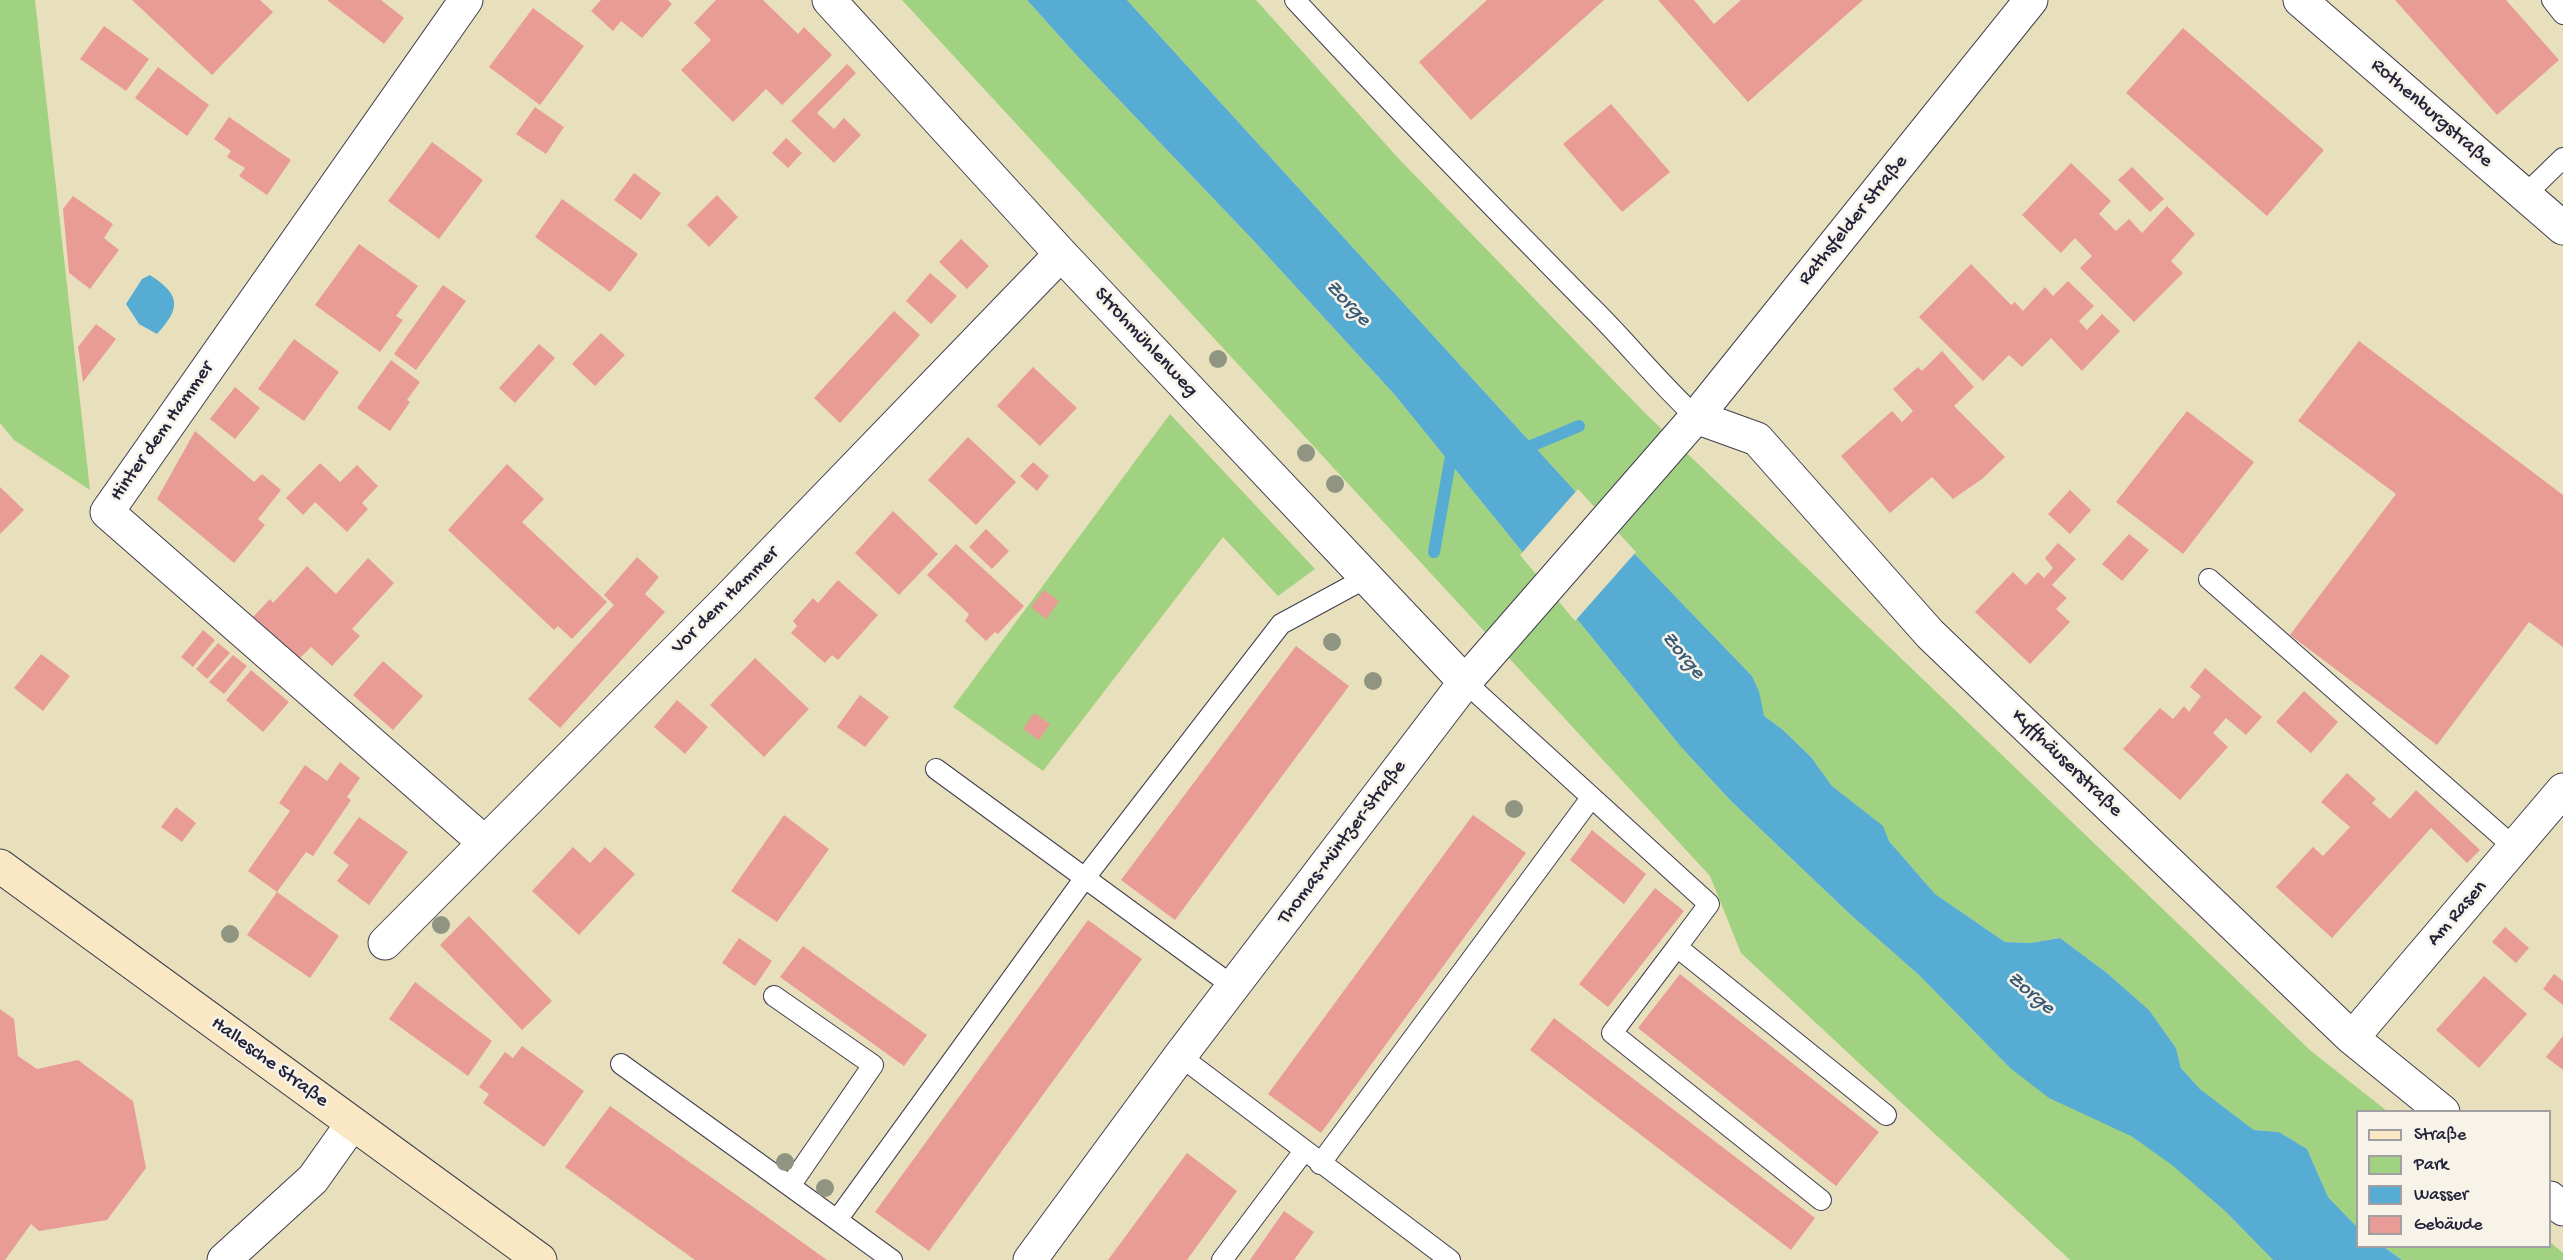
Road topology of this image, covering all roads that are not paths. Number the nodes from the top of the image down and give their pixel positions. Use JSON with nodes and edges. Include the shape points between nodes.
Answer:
{"nodes":[{"id":1,"x":466,"y":0,"type":"edge"},
{"id":2,"x":830,"y":0,"type":"edge"},
{"id":3,"x":1295,"y":0,"type":"edge"},
{"id":4,"x":2031,"y":0,"type":"edge"},
{"id":5,"x":2300,"y":0,"type":"edge"},
{"id":6,"x":2552,"y":0,"type":"edge"},
{"id":7,"x":2563,"y":14,"type":"edge"},
{"id":8,"x":2563,"y":158,"type":"edge"},
{"id":9,"x":2525,"y":195,"type":"junction"},
{"id":10,"x":2563,"y":228,"type":"edge"},
{"id":11,"x":1061,"y":254,"type":"junction"},
{"id":12,"x":1696,"y":417,"type":"junction"},
{"id":13,"x":1675,"y":441,"type":"joint"},
{"id":14,"x":1366,"y":578,"type":"junction"},
{"id":15,"x":2209,"y":579,"type":"dead end"},
{"id":16,"x":1466,"y":682,"type":"junction"},
{"id":17,"x":936,"y":769,"type":"dead end"},
{"id":18,"x":2563,"y":790,"type":"edge"},
{"id":19,"x":1591,"y":798,"type":"junction"},
{"id":20,"x":484,"y":842,"type":"junction"},
{"id":21,"x":2515,"y":848,"type":"junction"},
{"id":22,"x":0,"y":866,"type":"edge"},
{"id":23,"x":1084,"y":879,"type":"junction"},
{"id":24,"x":385,"y":943,"type":"dead end"},
{"id":25,"x":1677,"y":947,"type":"junction"},
{"id":26,"x":1234,"y":987,"type":"junction"},
{"id":27,"x":774,"y":996,"type":"dead end"},
{"id":28,"x":2352,"y":1038,"type":"junction"},
{"id":29,"x":1180,"y":1056,"type":"junction"},
{"id":30,"x":621,"y":1064,"type":"dead end"},
{"id":31,"x":2441,"y":1110,"type":"edge"},
{"id":32,"x":1886,"y":1115,"type":"dead end"},
{"id":33,"x":352,"y":1124,"type":"junction"},
{"id":34,"x":1304,"y":1152,"type":"junction"},
{"id":35,"x":1320,"y":1164,"type":"junction"},
{"id":36,"x":790,"y":1186,"type":"junction"},
{"id":37,"x":2551,"y":1199,"type":"edge"},
{"id":38,"x":1821,"y":1200,"type":"dead end"},
{"id":39,"x":2563,"y":1209,"type":"edge"},
{"id":40,"x":837,"y":1220,"type":"junction"},
{"id":41,"x":224,"y":1260,"type":"edge"},
{"id":42,"x":540,"y":1260,"type":"edge"},
{"id":43,"x":892,"y":1260,"type":"edge"},
{"id":44,"x":1030,"y":1260,"type":"edge"},
{"id":45,"x":1222,"y":1260,"type":"edge"},
{"id":46,"x":1450,"y":1260,"type":"edge"}],
"edges":[{"from":1,"to":20,"type":"street","name":"Hinter dem Hammer","via":[[106,512]]},
{"from":2,"to":11,"type":"street","name":"Strohmühlenweg"},
{"from":3,"to":12,"type":"lane","via":[[1398,112]]},
{"from":4,"to":12,"type":"street","name":"Rathsfelder Straße"},
{"from":5,"to":9,"type":"street","name":"Rothenburgstraße"},
{"from":6,"to":7,"type":"lane"},
{"from":8,"to":9,"type":"lane"},
{"from":9,"to":10,"type":"street","name":"Rothenburgstraße"},
{"from":11,"to":14,"type":"street","name":"Strohmühlenweg"},
{"from":11,"to":20,"type":"street","name":"Vor dem Hammer","via":[[729,598]]},
{"from":12,"to":13,"type":"street","name":"Rathsfelder Straße"},
{"from":12,"to":28,"type":"street","name":"Kyffhäuserstraße","via":[[1758,439],[1930,634]]},
{"from":13,"to":16,"type":"street","name":"Thomas-Müntzer-Straße"},
{"from":14,"to":16,"type":"street","name":"Strohmühlenweg"},
{"from":14,"to":23,"type":"lane","via":[[1281,624]]},
{"from":15,"to":21,"type":"lane"},
{"from":16,"to":19,"type":"lane"},
{"from":16,"to":26,"type":"street","name":"Thomas-Müntzer-Straße"},
{"from":17,"to":23,"type":"lane"},
{"from":18,"to":21,"type":"street","name":"Am Rasen"},
{"from":19,"to":25,"type":"lane","via":[[1709,904]]},
{"from":19,"to":35,"type":"lane"},
{"from":20,"to":24,"type":"street","name":"Vor dem Hammer"},
{"from":21,"to":28,"type":"street","name":"Am Rasen"},
{"from":22,"to":33,"type":"main road","name":"Hallesche Straße"},
{"from":23,"to":26,"type":"lane"},
{"from":23,"to":40,"type":"lane"},
{"from":25,"to":32,"type":"lane"},
{"from":25,"to":38,"type":"lane","via":[[1612,1033]]},
{"from":26,"to":29,"type":"street","name":"Thomas-Müntzer-Straße"},
{"from":27,"to":36,"type":"lane","via":[[873,1065]]},
{"from":28,"to":31,"type":"street","name":"Kyffhäuserstraße"},
{"from":29,"to":34,"type":"lane"},
{"from":29,"to":44,"type":"street","name":"Thomas-Müntzer-Straße"},
{"from":30,"to":36,"type":"lane"},
{"from":33,"to":41,"type":"street","via":[[313,1179]]},
{"from":33,"to":42,"type":"main road","name":"Hallesche Straße"},
{"from":34,"to":35,"type":"lane"},
{"from":34,"to":45,"type":"lane"},
{"from":35,"to":46,"type":"lane"},
{"from":36,"to":40,"type":"lane"},
{"from":37,"to":39,"type":"street"},
{"from":40,"to":43,"type":"lane"}]}
